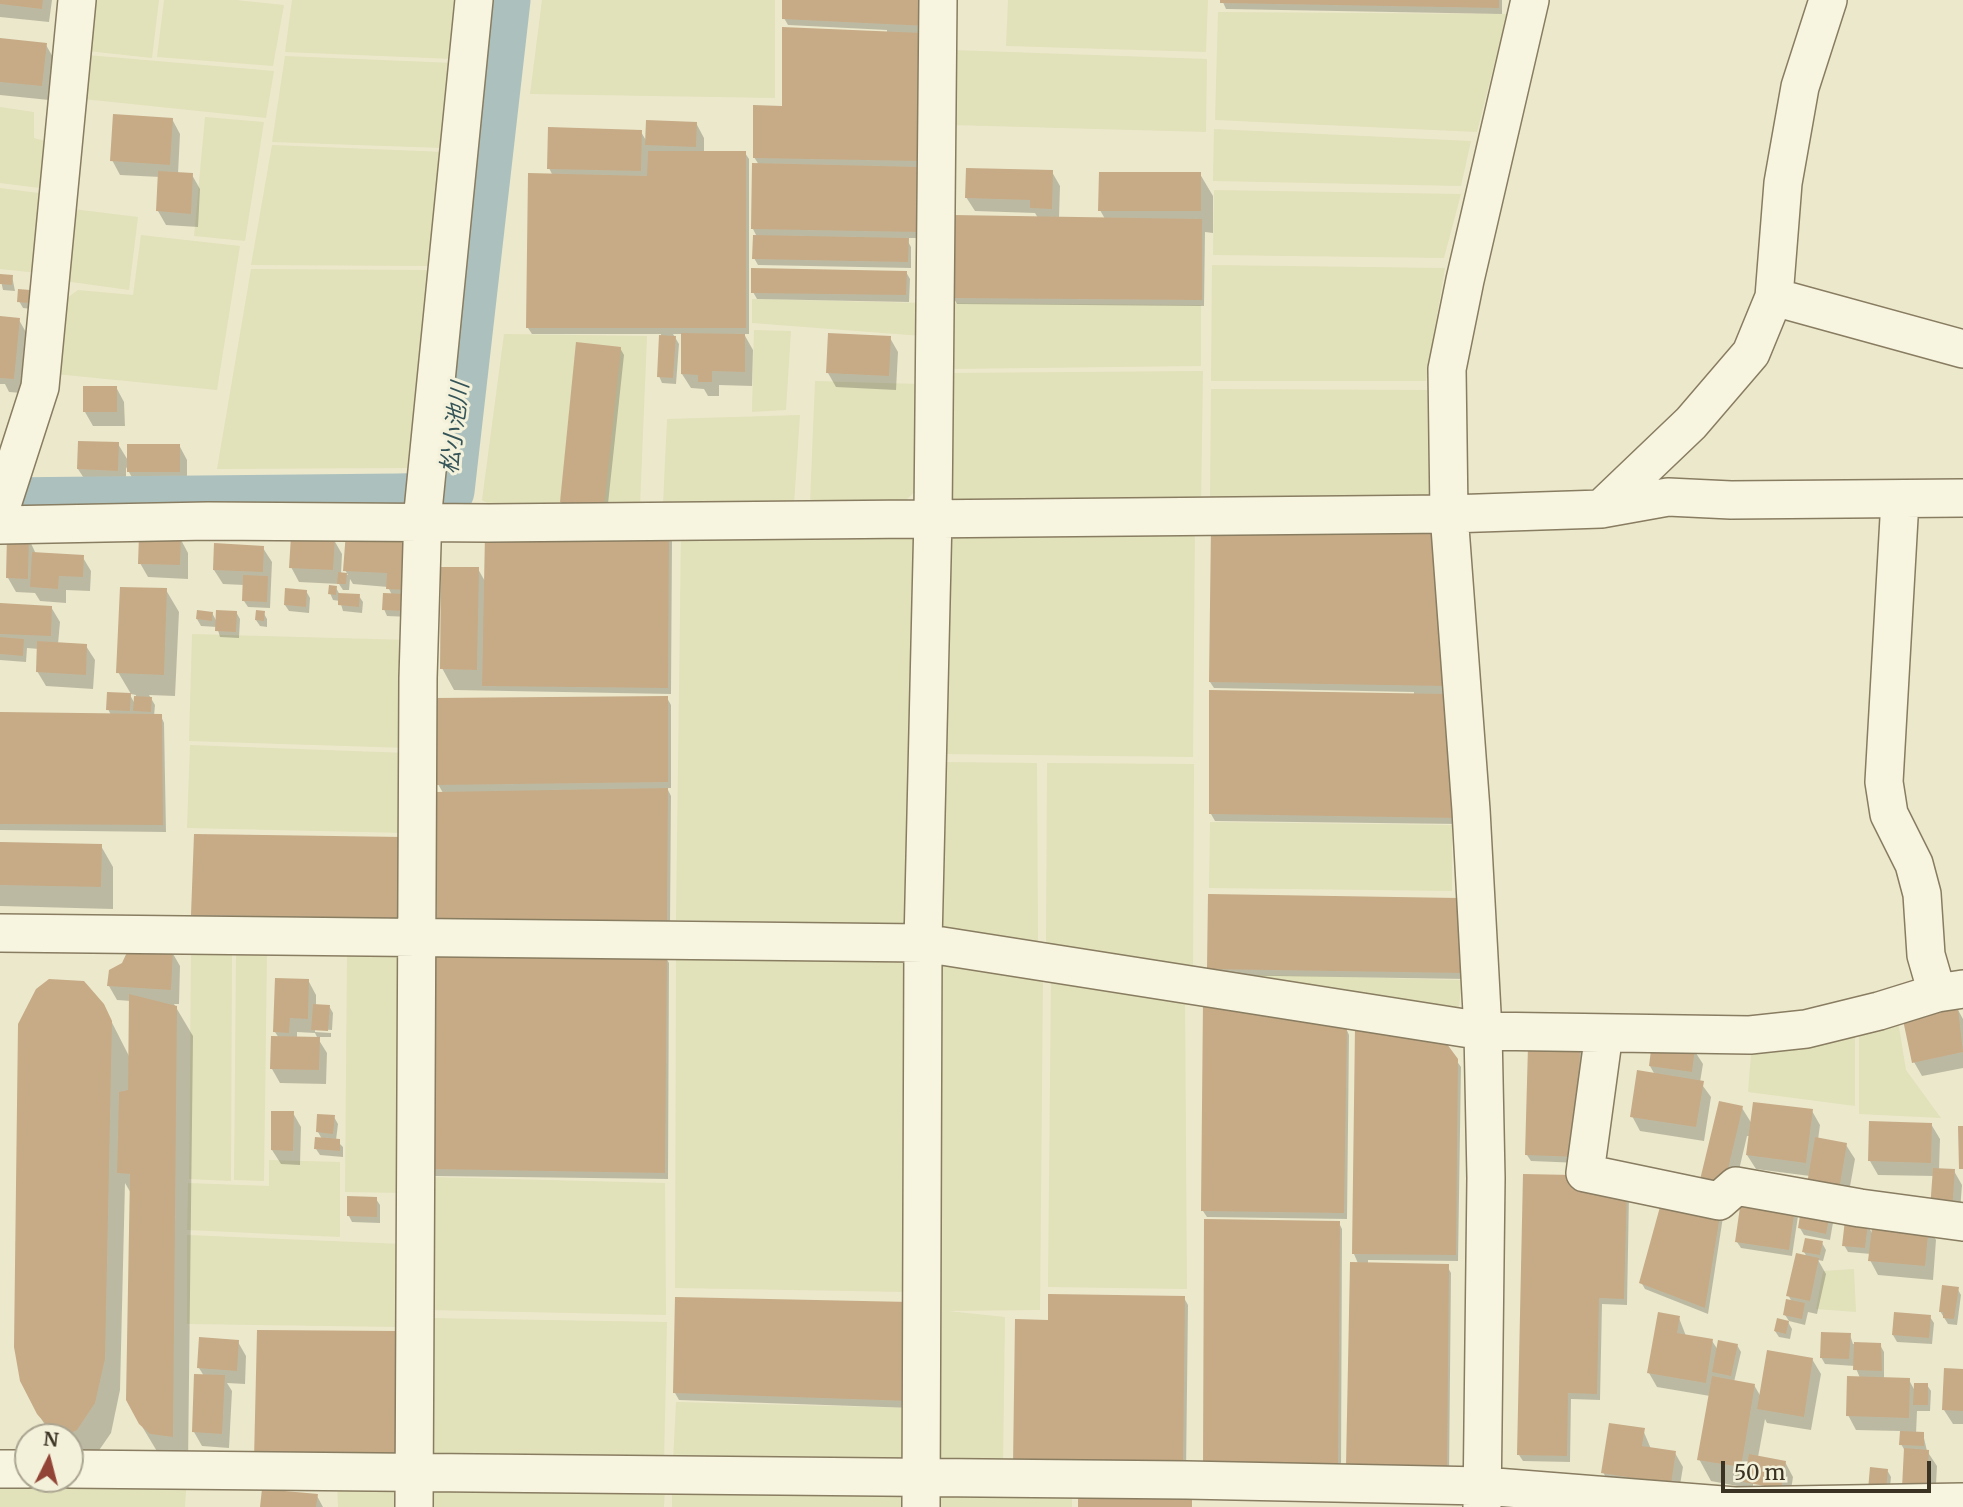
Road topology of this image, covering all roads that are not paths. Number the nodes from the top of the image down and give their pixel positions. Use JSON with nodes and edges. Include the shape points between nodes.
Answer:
{"nodes":[{"id":1,"x":77,"y":0,"type":"edge"},
{"id":2,"x":474,"y":0,"type":"edge"},
{"id":3,"x":939,"y":0,"type":"edge"},
{"id":4,"x":1531,"y":0,"type":"edge"},
{"id":5,"x":1828,"y":0,"type":"edge"},
{"id":6,"x":1773,"y":297,"type":"junction"},
{"id":7,"x":1963,"y":349,"type":"edge"},
{"id":8,"x":5,"y":497,"type":"edge"},
{"id":9,"x":1963,"y":498,"type":"edge"},
{"id":10,"x":1900,"y":500,"type":"junction"},
{"id":11,"x":424,"y":504,"type":"junction"},
{"id":12,"x":1601,"y":509,"type":"junction"},
{"id":13,"x":1449,"y":514,"type":"junction"},
{"id":14,"x":933,"y":517,"type":"junction"},
{"id":15,"x":0,"y":525,"type":"edge"},
{"id":16,"x":0,"y":933,"type":"edge"},
{"id":17,"x":419,"y":936,"type":"junction"},
{"id":18,"x":923,"y":943,"type":"junction"},
{"id":19,"x":1950,"y":991,"type":"edge"},
{"id":20,"x":1483,"y":1031,"type":"junction"},
{"id":21,"x":1604,"y":1033,"type":"junction"},
{"id":22,"x":1963,"y":1222,"type":"edge"},
{"id":23,"x":84,"y":1470,"type":"edge"},
{"id":24,"x":414,"y":1490,"type":"edge"},
{"id":25,"x":921,"y":1492,"type":"edge"},
{"id":26,"x":1482,"y":1496,"type":"edge"},
{"id":27,"x":1963,"y":1502,"type":"edge"}],
"edges":[{"from":1,"to":8,"type":"street","via":[[40,387]]},
{"from":2,"to":11,"type":"street"},
{"from":3,"to":14,"type":"street"},
{"from":4,"to":13,"type":"street","via":[[1447,369]]},
{"from":5,"to":6,"type":"street","via":[[1800,87],[1783,183]]},
{"from":6,"to":7,"type":"street"},
{"from":6,"to":12,"type":"street","via":[[1751,353],[1691,424]]},
{"from":9,"to":10,"type":"street"},
{"from":10,"to":12,"type":"street","via":[[1668,498]]},
{"from":10,"to":19,"type":"street","via":[[1884,782],[1889,814],[1914,864],[1922,894],[1926,954]]},
{"from":11,"to":14,"type":"street"},
{"from":11,"to":15,"type":"street"},
{"from":11,"to":17,"type":"street","via":[[418,678]]},
{"from":12,"to":13,"type":"street"},
{"from":13,"to":14,"type":"street"},
{"from":13,"to":20,"type":"street"},
{"from":14,"to":18,"type":"street"},
{"from":16,"to":17,"type":"street"},
{"from":17,"to":18,"type":"street"},
{"from":17,"to":24,"type":"street"},
{"from":18,"to":20,"type":"street"},
{"from":18,"to":25,"type":"street"},
{"from":19,"to":21,"type":"street","via":[[1806,1029],[1750,1035]]},
{"from":20,"to":21,"type":"street"},
{"from":20,"to":26,"type":"street"},
{"from":21,"to":22,"type":"street","via":[[1586,1173],[1720,1201],[1736,1186]]},
{"from":23,"to":24,"type":"street"},
{"from":24,"to":25,"type":"street"},
{"from":25,"to":26,"type":"street"},
{"from":26,"to":27,"type":"street","via":[[1735,1506]]}]}
